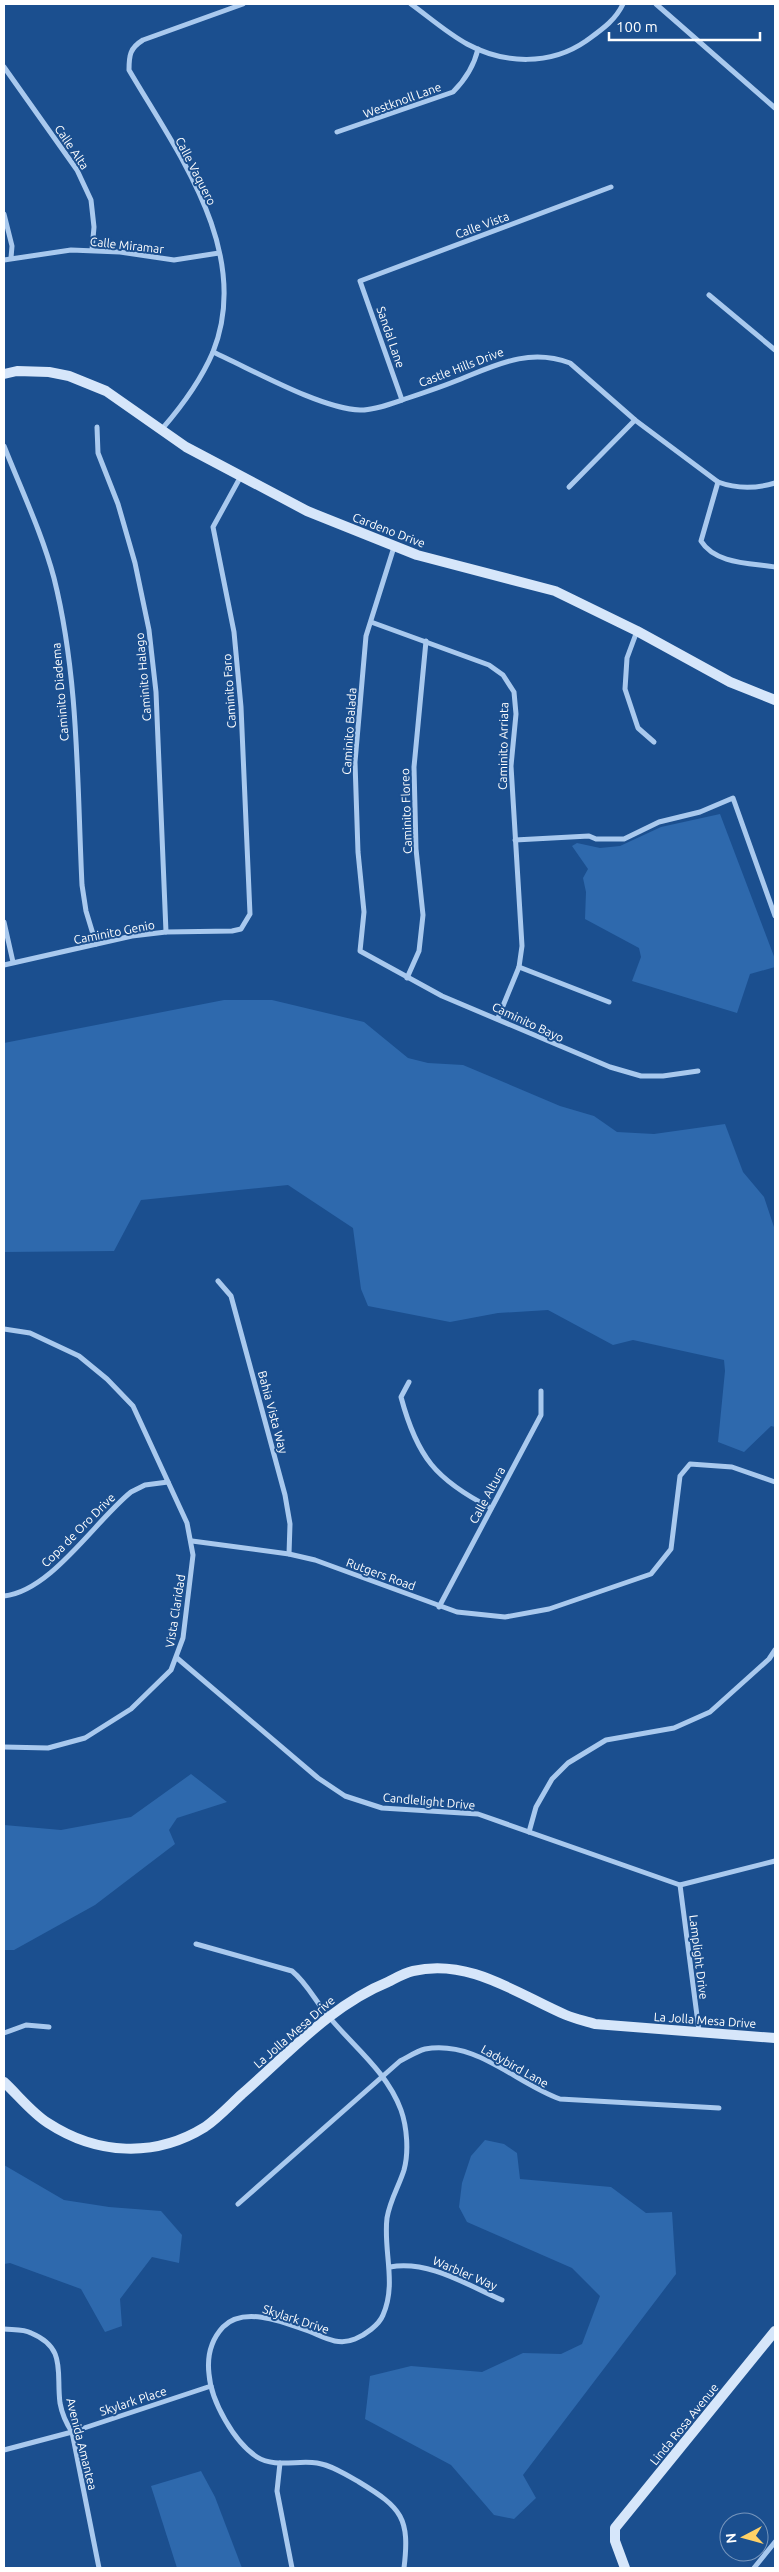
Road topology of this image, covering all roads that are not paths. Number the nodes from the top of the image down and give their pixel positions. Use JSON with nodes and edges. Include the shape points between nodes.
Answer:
{"nodes":[{"id":1,"x":243,"y":4,"type":"edge"},
{"id":2,"x":411,"y":4,"type":"edge"},
{"id":3,"x":623,"y":4,"type":"edge"},
{"id":4,"x":656,"y":4,"type":"edge"},
{"id":5,"x":478,"y":49,"type":"junction"},
{"id":6,"x":4,"y":67,"type":"edge"},
{"id":7,"x":775,"y":108,"type":"edge"},
{"id":8,"x":337,"y":132,"type":"dead end"},
{"id":9,"x":610,"y":188,"type":"dead end"},
{"id":10,"x":4,"y":214,"type":"edge"},
{"id":11,"x":92,"y":250,"type":"junction"},
{"id":12,"x":219,"y":253,"type":"junction"},
{"id":13,"x":11,"y":258,"type":"junction"},
{"id":14,"x":4,"y":260,"type":"edge"},
{"id":15,"x":360,"y":281,"type":"joint"},
{"id":16,"x":708,"y":295,"type":"dead end"},
{"id":17,"x":775,"y":350,"type":"edge"},
{"id":18,"x":213,"y":352,"type":"junction"},
{"id":19,"x":4,"y":374,"type":"edge"},
{"id":20,"x":402,"y":400,"type":"junction"},
{"id":21,"x":635,"y":420,"type":"junction"},
{"id":22,"x":97,"y":427,"type":"dead end"},
{"id":23,"x":162,"y":428,"type":"junction"},
{"id":24,"x":4,"y":446,"type":"edge"},
{"id":25,"x":241,"y":476,"type":"junction"},
{"id":26,"x":718,"y":482,"type":"junction"},
{"id":27,"x":775,"y":483,"type":"edge"},
{"id":28,"x":569,"y":487,"type":"dead end"},
{"id":29,"x":394,"y":547,"type":"junction"},
{"id":30,"x":775,"y":567,"type":"edge"},
{"id":31,"x":371,"y":622,"type":"junction"},
{"id":32,"x":637,"y":631,"type":"junction"},
{"id":33,"x":426,"y":641,"type":"junction"},
{"id":34,"x":775,"y":700,"type":"edge"},
{"id":35,"x":654,"y":742,"type":"dead end"},
{"id":36,"x":515,"y":840,"type":"junction"},
{"id":37,"x":250,"y":914,"type":"joint"},
{"id":38,"x":775,"y":916,"type":"edge"},
{"id":39,"x":4,"y":922,"type":"edge"},
{"id":40,"x":166,"y":932,"type":"junction"},
{"id":41,"x":96,"y":944,"type":"junction"},
{"id":42,"x":360,"y":951,"type":"joint"},
{"id":43,"x":13,"y":962,"type":"junction"},
{"id":44,"x":4,"y":965,"type":"edge"},
{"id":45,"x":519,"y":967,"type":"junction"},
{"id":46,"x":407,"y":978,"type":"junction"},
{"id":47,"x":609,"y":1002,"type":"dead end"},
{"id":48,"x":498,"y":1018,"type":"junction"},
{"id":49,"x":698,"y":1071,"type":"dead end"},
{"id":50,"x":218,"y":1280,"type":"dead end"},
{"id":51,"x":4,"y":1329,"type":"edge"},
{"id":52,"x":409,"y":1382,"type":"dead end"},
{"id":53,"x":541,"y":1391,"type":"dead end"},
{"id":54,"x":168,"y":1482,"type":"junction"},
{"id":55,"x":775,"y":1482,"type":"edge"},
{"id":56,"x":491,"y":1508,"type":"junction"},
{"id":57,"x":192,"y":1542,"type":"junction"},
{"id":58,"x":289,"y":1554,"type":"junction"},
{"id":59,"x":4,"y":1596,"type":"edge"},
{"id":60,"x":439,"y":1607,"type":"junction"},
{"id":61,"x":775,"y":1650,"type":"edge"},
{"id":62,"x":177,"y":1658,"type":"junction"},
{"id":63,"x":4,"y":1746,"type":"edge"},
{"id":64,"x":529,"y":1832,"type":"junction"},
{"id":65,"x":775,"y":1861,"type":"edge"},
{"id":66,"x":680,"y":1884,"type":"junction"},
{"id":67,"x":196,"y":1944,"type":"dead end"},
{"id":68,"x":329,"y":2017,"type":"junction"},
{"id":69,"x":49,"y":2027,"type":"dead end"},
{"id":70,"x":699,"y":2031,"type":"junction"},
{"id":71,"x":4,"y":2033,"type":"edge"},
{"id":72,"x":775,"y":2038,"type":"edge"},
{"id":73,"x":384,"y":2076,"type":"junction"},
{"id":74,"x":4,"y":2082,"type":"edge"},
{"id":75,"x":719,"y":2108,"type":"dead end"},
{"id":76,"x":238,"y":2204,"type":"dead end"},
{"id":77,"x":390,"y":2267,"type":"junction"},
{"id":78,"x":502,"y":2300,"type":"dead end"},
{"id":79,"x":4,"y":2329,"type":"edge"},
{"id":80,"x":775,"y":2331,"type":"edge"},
{"id":81,"x":211,"y":2386,"type":"junction"},
{"id":82,"x":72,"y":2432,"type":"junction"},
{"id":83,"x":4,"y":2450,"type":"edge"},
{"id":84,"x":280,"y":2463,"type":"junction"},
{"id":85,"x":775,"y":2542,"type":"edge"},
{"id":86,"x":99,"y":2568,"type":"edge"},
{"id":87,"x":292,"y":2568,"type":"edge"},
{"id":88,"x":404,"y":2568,"type":"edge"},
{"id":89,"x":625,"y":2568,"type":"edge"},
{"id":90,"x":754,"y":2568,"type":"edge"}],
"edges":[{"from":1,"to":12,"type":"street","name":"Calle Vaquero","via":[[143,40],[129,53],[129,70],[192,179]]},
{"from":2,"to":5,"type":"street","via":[[466,44]]},
{"from":3,"to":5,"type":"street","via":[[609,24],[572,51],[536,60],[502,58]]},
{"from":4,"to":7,"type":"street"},
{"from":5,"to":8,"type":"street","name":"Westknoll Lane","via":[[475,62],[453,92]]},
{"from":6,"to":11,"type":"street","name":"Calle Alta","via":[[77,170],[91,200]]},
{"from":9,"to":15,"type":"street","name":"Calle Vista"},
{"from":10,"to":13,"type":"street","via":[[12,246]]},
{"from":11,"to":12,"type":"street","name":"Calle Miramar","via":[[174,260]]},
{"from":11,"to":13,"type":"street","name":"Calle Miramar"},
{"from":12,"to":18,"type":"street","name":"Calle Vaquero","via":[[223,273],[222,314]]},
{"from":13,"to":14,"type":"street","name":"Calle Miramar"},
{"from":15,"to":20,"type":"street","name":"Sandal Lane"},
{"from":16,"to":17,"type":"street"},
{"from":18,"to":20,"type":"street","name":"Castle Hills Drive","via":[[336,406],[360,410]]},
{"from":18,"to":23,"type":"street","name":"Calle Vaquero","via":[[194,386]]},
{"from":19,"to":23,"type":"street","name":"Cardeno Drive","via":[[17,371],[69,376],[106,391]]},
{"from":20,"to":21,"type":"street","name":"Castle Hills Drive","via":[[511,358],[536,356],[570,363]]},
{"from":21,"to":26,"type":"street","name":"Castle Hills Drive"},
{"from":21,"to":28,"type":"street"},
{"from":22,"to":40,"type":"street","name":"Caminito Halago","via":[[98,453],[118,504],[150,630],[156,692]]},
{"from":23,"to":25,"type":"street","name":"Cardeno Drive","via":[[186,447]]},
{"from":24,"to":41,"type":"street","name":"Caminito Diadema","via":[[40,536],[62,616],[72,690],[82,885]]},
{"from":25,"to":29,"type":"street","name":"Cardeno Drive","via":[[307,511]]},
{"from":25,"to":37,"type":"street","name":"Caminito Faro","via":[[212,526],[234,632],[241,707]]},
{"from":26,"to":27,"type":"street","name":"Castle Hills Drive","via":[[754,488]]},
{"from":26,"to":30,"type":"street","via":[[701,541],[707,551],[724,559]]},
{"from":29,"to":31,"type":"street","name":"Caminito Balada"},
{"from":29,"to":32,"type":"street","name":"Cardeno Drive","via":[[554,590]]},
{"from":31,"to":33,"type":"street","name":"Caminito Arriata"},
{"from":31,"to":42,"type":"street","name":"Caminito Balada","via":[[366,636],[355,762],[364,912]]},
{"from":32,"to":34,"type":"street","name":"Cardeno Drive","via":[[730,682]]},
{"from":32,"to":35,"type":"street","via":[[627,658],[625,688],[638,728]]},
{"from":33,"to":36,"type":"street","name":"Caminito Arriata","via":[[489,665],[503,675],[514,692],[516,714],[511,766]]},
{"from":33,"to":46,"type":"street","name":"Caminito Floreo","via":[[414,767],[416,850],[423,915],[419,951]]},
{"from":36,"to":38,"type":"street","via":[[589,836],[614,841],[659,822],[700,812],[733,798]]},
{"from":36,"to":45,"type":"street","name":"Caminito Arriata","via":[[522,946]]},
{"from":37,"to":40,"type":"street","name":"Caminito Genio","via":[[241,929]]},
{"from":39,"to":43,"type":"street"},
{"from":40,"to":41,"type":"street","name":"Caminito Genio"},
{"from":41,"to":43,"type":"street","name":"Caminito Genio"},
{"from":42,"to":46,"type":"street","name":"Caminito Bayo"},
{"from":43,"to":44,"type":"street","name":"Caminito Genio"},
{"from":45,"to":47,"type":"street"},
{"from":45,"to":48,"type":"street","name":"Caminito Arriata"},
{"from":46,"to":48,"type":"street","name":"Caminito Bayo"},
{"from":48,"to":49,"type":"street","name":"Caminito Bayo","via":[[565,1050],[641,1076]]},
{"from":50,"to":58,"type":"street","name":"Bahia Vista Way","via":[[231,1296],[285,1495],[290,1524]]},
{"from":51,"to":54,"type":"street","via":[[30,1333],[79,1356],[107,1379],[133,1406]]},
{"from":52,"to":56,"type":"street","via":[[400,1397],[413,1436],[433,1468],[461,1492]]},
{"from":53,"to":56,"type":"street","name":"Calle Altura","via":[[540,1415]]},
{"from":54,"to":57,"type":"street"},
{"from":54,"to":59,"type":"street","name":"Copa de Oro Drive","via":[[146,1485],[131,1492],[42,1581],[14,1595]]},
{"from":55,"to":60,"type":"street","name":"Rutgers Road","via":[[732,1467],[690,1464],[680,1476],[671,1549],[651,1574],[549,1609],[505,1617]]},
{"from":56,"to":60,"type":"street","name":"Calle Altura"},
{"from":57,"to":58,"type":"street","name":"Rutgers Road"},
{"from":57,"to":62,"type":"street","name":"Vista Claridad","via":[[183,1638]]},
{"from":58,"to":60,"type":"street","name":"Rutgers Road","via":[[315,1560]]},
{"from":61,"to":64,"type":"street","via":[[710,1712],[674,1728],[606,1740],[568,1763],[552,1780],[536,1807]]},
{"from":62,"to":63,"type":"street","name":"Vista Claridad","via":[[171,1670],[131,1709],[85,1738],[48,1748]]},
{"from":62,"to":64,"type":"street","name":"Candlelight Drive","via":[[318,1778],[345,1796],[382,1808],[478,1814]]},
{"from":64,"to":66,"type":"street","name":"Candlelight Drive"},
{"from":65,"to":66,"type":"street"},
{"from":66,"to":70,"type":"street","name":"Lamplight Drive"},
{"from":67,"to":68,"type":"street","name":"Skylark Drive","via":[[292,1971],[303,1980]]},
{"from":68,"to":70,"type":"street","name":"La Jolla Mesa Drive","via":[[378,1986],[413,1971],[444,1969],[476,1973],[566,2015],[595,2024]]},
{"from":68,"to":73,"type":"street","name":"Skylark Drive"},
{"from":68,"to":74,"type":"street","name":"La Jolla Mesa Drive","via":[[207,2126],[163,2145],[138,2150],[111,2149],[84,2142],[47,2123]]},
{"from":69,"to":71,"type":"street","via":[[26,2025]]},
{"from":70,"to":72,"type":"street","name":"La Jolla Mesa Drive"},
{"from":73,"to":75,"type":"street","name":"Ladybird Lane","via":[[400,2061],[423,2050],[448,2047],[477,2055],[524,2080],[539,2092],[560,2099]]},
{"from":73,"to":76,"type":"street","name":"Ladybird Lane"},
{"from":73,"to":77,"type":"street","name":"Skylark Drive","via":[[402,2110],[407,2145],[404,2169],[392,2195],[387,2218]]},
{"from":77,"to":78,"type":"street","name":"Warbler Way","via":[[406,2264],[424,2267]]},
{"from":77,"to":81,"type":"street","name":"Skylark Drive","via":[[389,2294],[383,2317],[355,2339],[330,2341],[252,2315],[228,2322],[216,2334],[210,2347],[208,2374]]},
{"from":79,"to":82,"type":"street","name":"Avenida Amantea","via":[[30,2332],[52,2347],[59,2363],[60,2403]]},
{"from":80,"to":89,"type":"street","name":"Linda Rosa Avenue","via":[[615,2528]]},
{"from":81,"to":82,"type":"street","name":"Skylark Place"},
{"from":81,"to":84,"type":"street","name":"Skylark Drive","via":[[224,2420],[239,2440],[258,2458]]},
{"from":82,"to":83,"type":"street","name":"Skylark Place"},
{"from":82,"to":86,"type":"street","name":"Avenida Amantea"},
{"from":84,"to":87,"type":"street","via":[[277,2491]]},
{"from":84,"to":88,"type":"street","name":"Skylark Drive","via":[[320,2464],[380,2494],[400,2515],[407,2539]]},
{"from":85,"to":90,"type":"street"}]}
